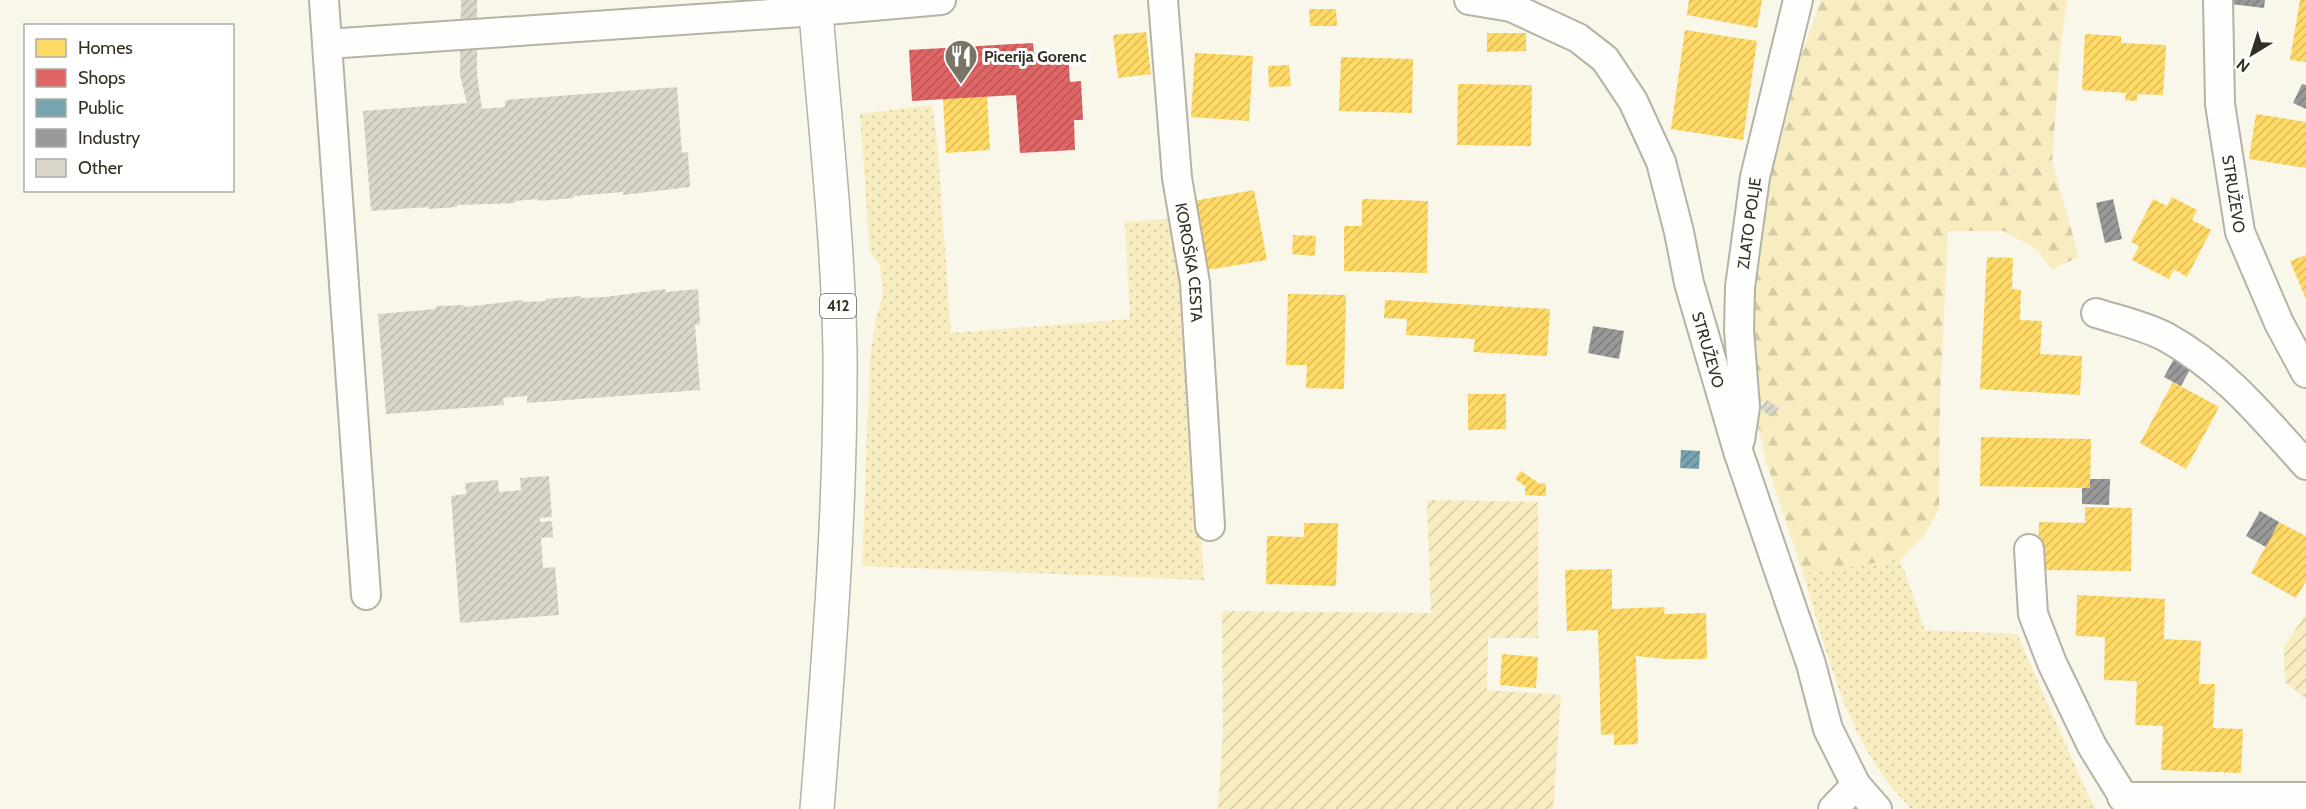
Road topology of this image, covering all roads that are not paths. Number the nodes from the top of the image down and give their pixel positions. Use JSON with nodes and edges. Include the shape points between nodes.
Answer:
{"nodes":[{"id":1,"x":324,"y":0,"type":"edge"},
{"id":2,"x":941,"y":0,"type":"edge"},
{"id":3,"x":1163,"y":0,"type":"edge"},
{"id":4,"x":1469,"y":0,"type":"edge"},
{"id":5,"x":1798,"y":0,"type":"edge"},
{"id":6,"x":2218,"y":0,"type":"edge"},
{"id":7,"x":815,"y":5,"type":"edge"},
{"id":8,"x":327,"y":44,"type":"junction"},
{"id":9,"x":2096,"y":313,"type":"dead end"},
{"id":10,"x":2306,"y":373,"type":"edge"},
{"id":11,"x":1738,"y":451,"type":"junction"},
{"id":12,"x":2306,"y":465,"type":"edge"},
{"id":13,"x":1210,"y":526,"type":"dead end"},
{"id":14,"x":2029,"y":549,"type":"dead end"},
{"id":15,"x":366,"y":596,"type":"dead end"},
{"id":16,"x":1856,"y":785,"type":"junction"},
{"id":17,"x":2306,"y":797,"type":"edge"},
{"id":18,"x":2126,"y":803,"type":"edge"},
{"id":19,"x":817,"y":809,"type":"edge"},
{"id":20,"x":1833,"y":809,"type":"edge"},
{"id":21,"x":1877,"y":809,"type":"edge"}],
"edges":[{"from":1,"to":8,"type":"street"},
{"from":2,"to":7,"type":"street"},
{"from":3,"to":13,"type":"street","name":"KOROŠKA CESTA","via":[[1177,178],[1195,283]]},
{"from":4,"to":11,"type":"street","name":"STRUŽEVO","via":[[1511,7],[1578,38],[1605,59],[1633,101],[1661,162],[1689,283]]},
{"from":5,"to":11,"type":"street","name":"ZLATO POLJE","via":[[1755,177],[1740,287],[1745,407]]},
{"from":6,"to":10,"type":"street","name":"STRUŽEVO","via":[[2220,104],[2240,232]]},
{"from":7,"to":8,"type":"street"},
{"from":7,"to":19,"type":"main road","number":"412","via":[[835,232],[840,351],[840,478]]},
{"from":8,"to":15,"type":"street"},
{"from":9,"to":12,"type":"street","via":[[2164,336],[2210,365],[2246,397]]},
{"from":11,"to":16,"type":"street","name":"STRUŽEVO","via":[[1828,729]]},
{"from":14,"to":18,"type":"street","via":[[2033,614],[2048,654],[2092,746]]},
{"from":16,"to":20,"type":"street"},
{"from":16,"to":21,"type":"street","name":"STRUŽEVO"},
{"from":17,"to":18,"type":"street"}]}
